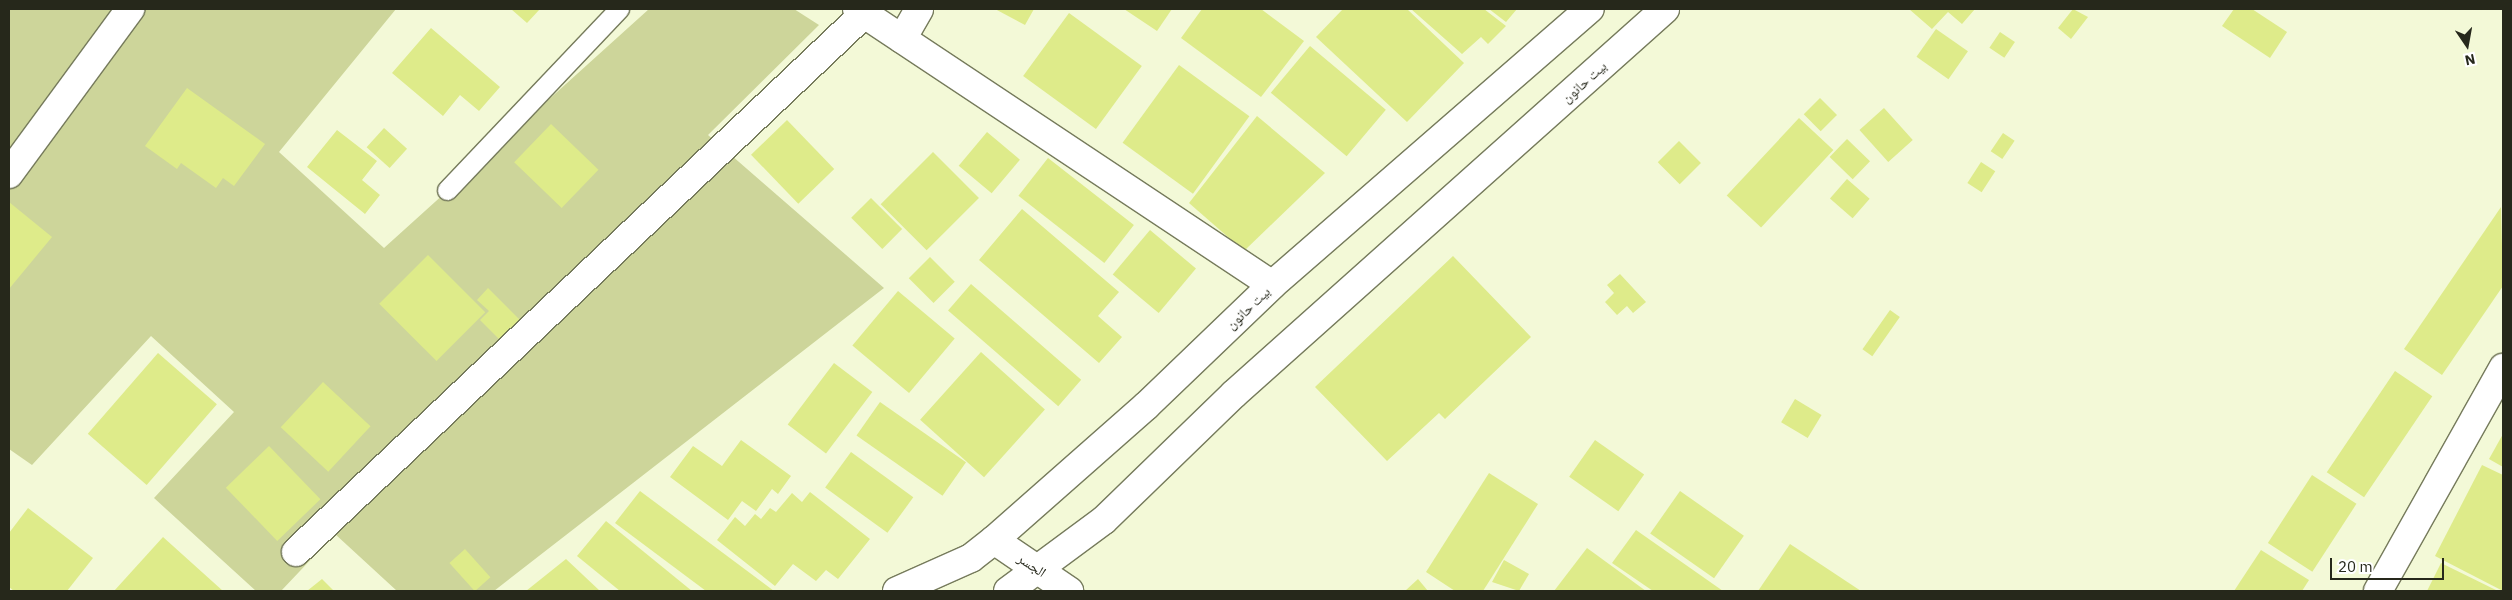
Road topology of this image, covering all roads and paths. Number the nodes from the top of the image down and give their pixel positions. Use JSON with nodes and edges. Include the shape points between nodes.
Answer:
{"nodes":[{"id":1,"x":130,"y":9,"type":"edge"},
{"id":2,"x":618,"y":9,"type":"edge"},
{"id":3,"x":919,"y":9,"type":"edge"},
{"id":4,"x":1590,"y":9,"type":"edge"},
{"id":5,"x":1665,"y":9,"type":"edge"},
{"id":6,"x":860,"y":11,"type":"edge"},
{"id":7,"x":902,"y":39,"type":"junction"},
{"id":8,"x":9,"y":174,"type":"edge"},
{"id":9,"x":447,"y":190,"type":"dead end"},
{"id":10,"x":1272,"y":285,"type":"junction"},
{"id":11,"x":2503,"y":368,"type":"edge"},
{"id":12,"x":994,"y":540,"type":"junction"},
{"id":13,"x":296,"y":552,"type":"dead end"},
{"id":14,"x":1041,"y":570,"type":"junction"},
{"id":15,"x":897,"y":591,"type":"edge"},
{"id":16,"x":1008,"y":591,"type":"edge"},
{"id":17,"x":1069,"y":591,"type":"edge"},
{"id":18,"x":2378,"y":591,"type":"edge"}],
"edges":[{"from":1,"to":8,"type":"street"},
{"from":2,"to":9,"type":"lane"},
{"from":3,"to":7,"type":"street"},
{"from":4,"to":10,"type":"street","name":"بيت حانون"},
{"from":5,"to":14,"type":"street","name":"بيت حانون","via":[[1234,394],[1104,520]]},
{"from":6,"to":7,"type":"street"},
{"from":6,"to":13,"type":"street"},
{"from":7,"to":10,"type":"street"},
{"from":10,"to":12,"type":"street","name":"بيت حانون","via":[[1146,406]]},
{"from":11,"to":18,"type":"street"},
{"from":12,"to":14,"type":"street","name":"الجسر"},
{"from":12,"to":15,"type":"street","name":"بيت حانون","via":[[971,558]]},
{"from":14,"to":16,"type":"street","name":"بيت حانون"},
{"from":14,"to":17,"type":"street","name":"الجسر"}]}
